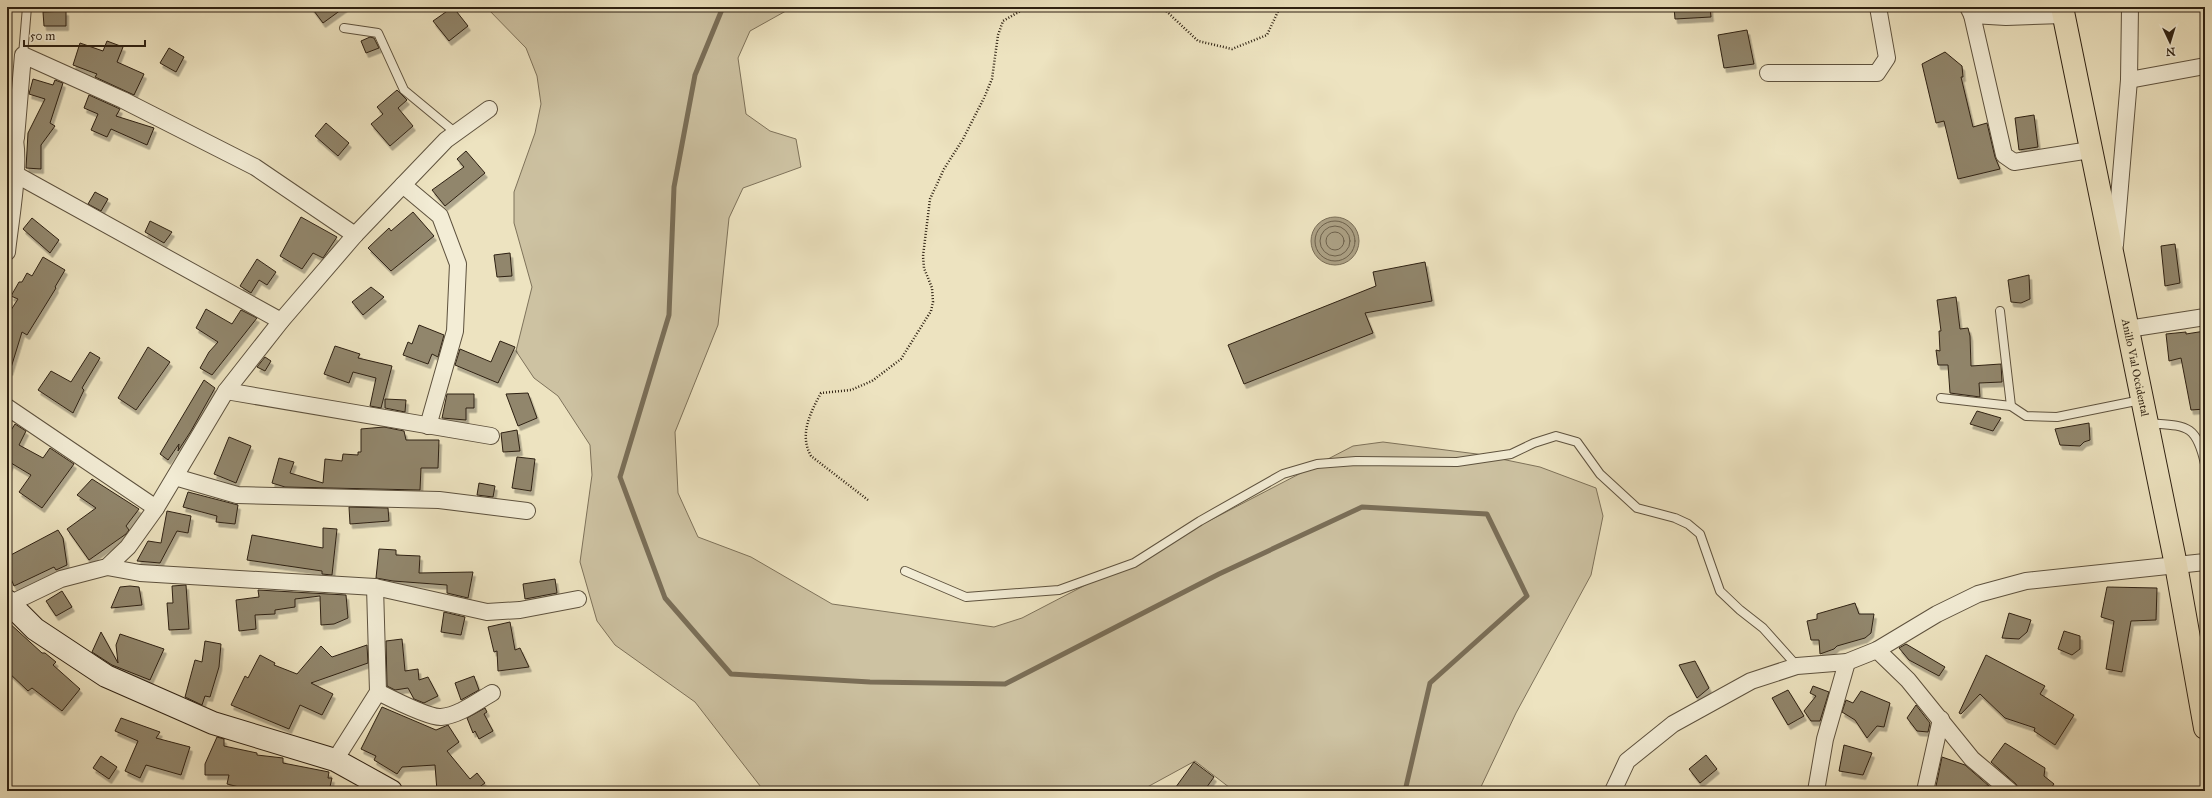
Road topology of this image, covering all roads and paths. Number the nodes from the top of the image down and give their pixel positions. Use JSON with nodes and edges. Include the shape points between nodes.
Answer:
{"nodes":[{"id":1,"x":27,"y":7,"type":"edge"},
{"id":2,"x":1027,"y":7,"type":"edge"},
{"id":3,"x":1162,"y":7,"type":"edge"},
{"id":4,"x":1280,"y":7,"type":"edge"},
{"id":5,"x":1878,"y":7,"type":"edge"},
{"id":6,"x":2130,"y":7,"type":"edge"},
{"id":7,"x":1970,"y":11,"type":"edge"},
{"id":8,"x":2063,"y":11,"type":"edge"},
{"id":9,"x":344,"y":28,"type":"dead end"},
{"id":10,"x":23,"y":55,"type":"junction"},
{"id":11,"x":2205,"y":66,"type":"edge"},
{"id":12,"x":1768,"y":73,"type":"dead end"},
{"id":13,"x":2130,"y":80,"type":"junction"},
{"id":14,"x":489,"y":108,"type":"dead end"},
{"id":15,"x":7,"y":116,"type":"edge"},
{"id":16,"x":456,"y":132,"type":"junction"},
{"id":17,"x":16,"y":138,"type":"junction"},
{"id":18,"x":2090,"y":150,"type":"junction"},
{"id":19,"x":11,"y":175,"type":"edge"},
{"id":20,"x":403,"y":185,"type":"junction"},
{"id":21,"x":355,"y":235,"type":"junction"},
{"id":22,"x":7,"y":252,"type":"edge"},
{"id":23,"x":2114,"y":262,"type":"junction"},
{"id":24,"x":2000,"y":311,"type":"dead end"},
{"id":25,"x":2205,"y":317,"type":"edge"},
{"id":26,"x":281,"y":321,"type":"junction"},
{"id":27,"x":2128,"y":329,"type":"junction"},
{"id":28,"x":226,"y":391,"type":"junction"},
{"id":29,"x":1942,"y":398,"type":"dead end"},
{"id":30,"x":2141,"y":400,"type":"junction"},
{"id":31,"x":2011,"y":406,"type":"junction"},
{"id":32,"x":7,"y":407,"type":"edge"},
{"id":33,"x":2146,"y":423,"type":"junction"},
{"id":34,"x":428,"y":426,"type":"junction"},
{"id":35,"x":491,"y":436,"type":"dead end"},
{"id":36,"x":2205,"y":464,"type":"edge"},
{"id":37,"x":175,"y":477,"type":"junction"},
{"id":38,"x":868,"y":500,"type":"dead end"},
{"id":39,"x":156,"y":508,"type":"junction"},
{"id":40,"x":527,"y":511,"type":"dead end"},
{"id":41,"x":2205,"y":562,"type":"edge"},
{"id":42,"x":2176,"y":565,"type":"junction"},
{"id":43,"x":107,"y":567,"type":"junction"},
{"id":44,"x":905,"y":571,"type":"dead end"},
{"id":45,"x":375,"y":587,"type":"junction"},
{"id":46,"x":578,"y":600,"type":"dead end"},
{"id":47,"x":8,"y":603,"type":"edge"},
{"id":48,"x":1877,"y":650,"type":"junction"},
{"id":49,"x":1846,"y":662,"type":"junction"},
{"id":50,"x":1797,"y":666,"type":"junction"},
{"id":51,"x":378,"y":692,"type":"junction"},
{"id":52,"x":492,"y":693,"type":"dead end"},
{"id":53,"x":1941,"y":719,"type":"junction"},
{"id":54,"x":2205,"y":728,"type":"edge"},
{"id":55,"x":335,"y":760,"type":"junction"},
{"id":56,"x":391,"y":791,"type":"edge"},
{"id":57,"x":1613,"y":791,"type":"edge"},
{"id":58,"x":1816,"y":791,"type":"edge"},
{"id":59,"x":1925,"y":791,"type":"edge"},
{"id":60,"x":2010,"y":791,"type":"edge"}],
"edges":[{"from":1,"to":10,"type":"lane"},
{"from":2,"to":38,"type":"path","via":[[1003,21],[998,35],[992,79],[930,200],[923,256],[924,268],[932,288],[931,311],[901,359],[872,381],[851,390],[821,393],[806,425],[806,447],[811,456]]},
{"from":3,"to":4,"type":"path","via":[[1198,41],[1232,49],[1267,35]]},
{"from":5,"to":12,"type":"street","via":[[1887,58],[1877,73]]},
{"from":6,"to":13,"type":"street"},
{"from":7,"to":8,"type":"street","via":[[2006,18]]},
{"from":7,"to":18,"type":"street","via":[[2004,155],[2014,162]]},
{"from":8,"to":18,"type":"highway","name":"Anillo Vial Occidental"},
{"from":9,"to":16,"type":"lane","via":[[378,33],[404,90]]},
{"from":10,"to":17,"type":"street"},
{"from":10,"to":21,"type":"street","via":[[123,100],[255,167]]},
{"from":11,"to":13,"type":"street"},
{"from":13,"to":23,"type":"street"},
{"from":14,"to":16,"type":"street"},
{"from":15,"to":17,"type":"street"},
{"from":16,"to":20,"type":"street"},
{"from":17,"to":19,"type":"street"},
{"from":18,"to":23,"type":"highway","name":"Anillo Vial Occidental"},
{"from":19,"to":22,"type":"street"},
{"from":19,"to":26,"type":"street"},
{"from":20,"to":21,"type":"street"},
{"from":20,"to":34,"type":"street","via":[[440,216],[458,264],[455,331]]},
{"from":21,"to":26,"type":"street"},
{"from":23,"to":27,"type":"highway","name":"Anillo Vial Occidental"},
{"from":24,"to":31,"type":"lane"},
{"from":25,"to":27,"type":"street"},
{"from":26,"to":28,"type":"street"},
{"from":27,"to":30,"type":"highway","name":"Anillo Vial Occidental"},
{"from":28,"to":34,"type":"street"},
{"from":28,"to":37,"type":"street"},
{"from":29,"to":31,"type":"lane"},
{"from":30,"to":31,"type":"lane","via":[[2057,417],[2026,416]]},
{"from":30,"to":33,"type":"highway","name":"Anillo Vial Occidental"},
{"from":32,"to":39,"type":"street"},
{"from":33,"to":36,"type":"lane","via":[[2179,425],[2190,430],[2198,438]]},
{"from":33,"to":42,"type":"highway","name":"Anillo Vial Occidental"},
{"from":34,"to":35,"type":"street"},
{"from":37,"to":39,"type":"street"},
{"from":37,"to":40,"type":"street","via":[[237,495],[439,500]]},
{"from":39,"to":43,"type":"street","via":[[128,547]]},
{"from":41,"to":42,"type":"street"},
{"from":42,"to":48,"type":"street","via":[[2026,581],[1978,594],[1937,614]]},
{"from":42,"to":54,"type":"highway","name":"Anillo Vial Occidental"},
{"from":43,"to":45,"type":"street","via":[[140,573]]},
{"from":43,"to":47,"type":"street","via":[[61,579]]},
{"from":44,"to":50,"type":"lane","via":[[966,597],[1059,590],[1134,563],[1200,521],[1283,474],[1317,464],[1356,460],[1457,462],[1510,454],[1556,436],[1578,442],[1600,474],[1637,508],[1675,518],[1700,534],[1720,590],[1763,628]]},
{"from":45,"to":46,"type":"street","via":[[487,612],[520,610]]},
{"from":45,"to":51,"type":"street"},
{"from":47,"to":55,"type":"main road","via":[[35,629],[106,676],[213,723]]},
{"from":48,"to":49,"type":"street"},
{"from":48,"to":53,"type":"street","via":[[1908,680]]},
{"from":49,"to":50,"type":"street"},
{"from":49,"to":58,"type":"street","via":[[1825,739]]},
{"from":50,"to":57,"type":"street","via":[[1751,681],[1673,724],[1627,761]]},
{"from":51,"to":52,"type":"street","via":[[407,706],[440,717],[462,711]]},
{"from":51,"to":55,"type":"street"},
{"from":53,"to":59,"type":"street"},
{"from":53,"to":60,"type":"street","via":[[1972,759]]},
{"from":55,"to":56,"type":"main road"}]}
